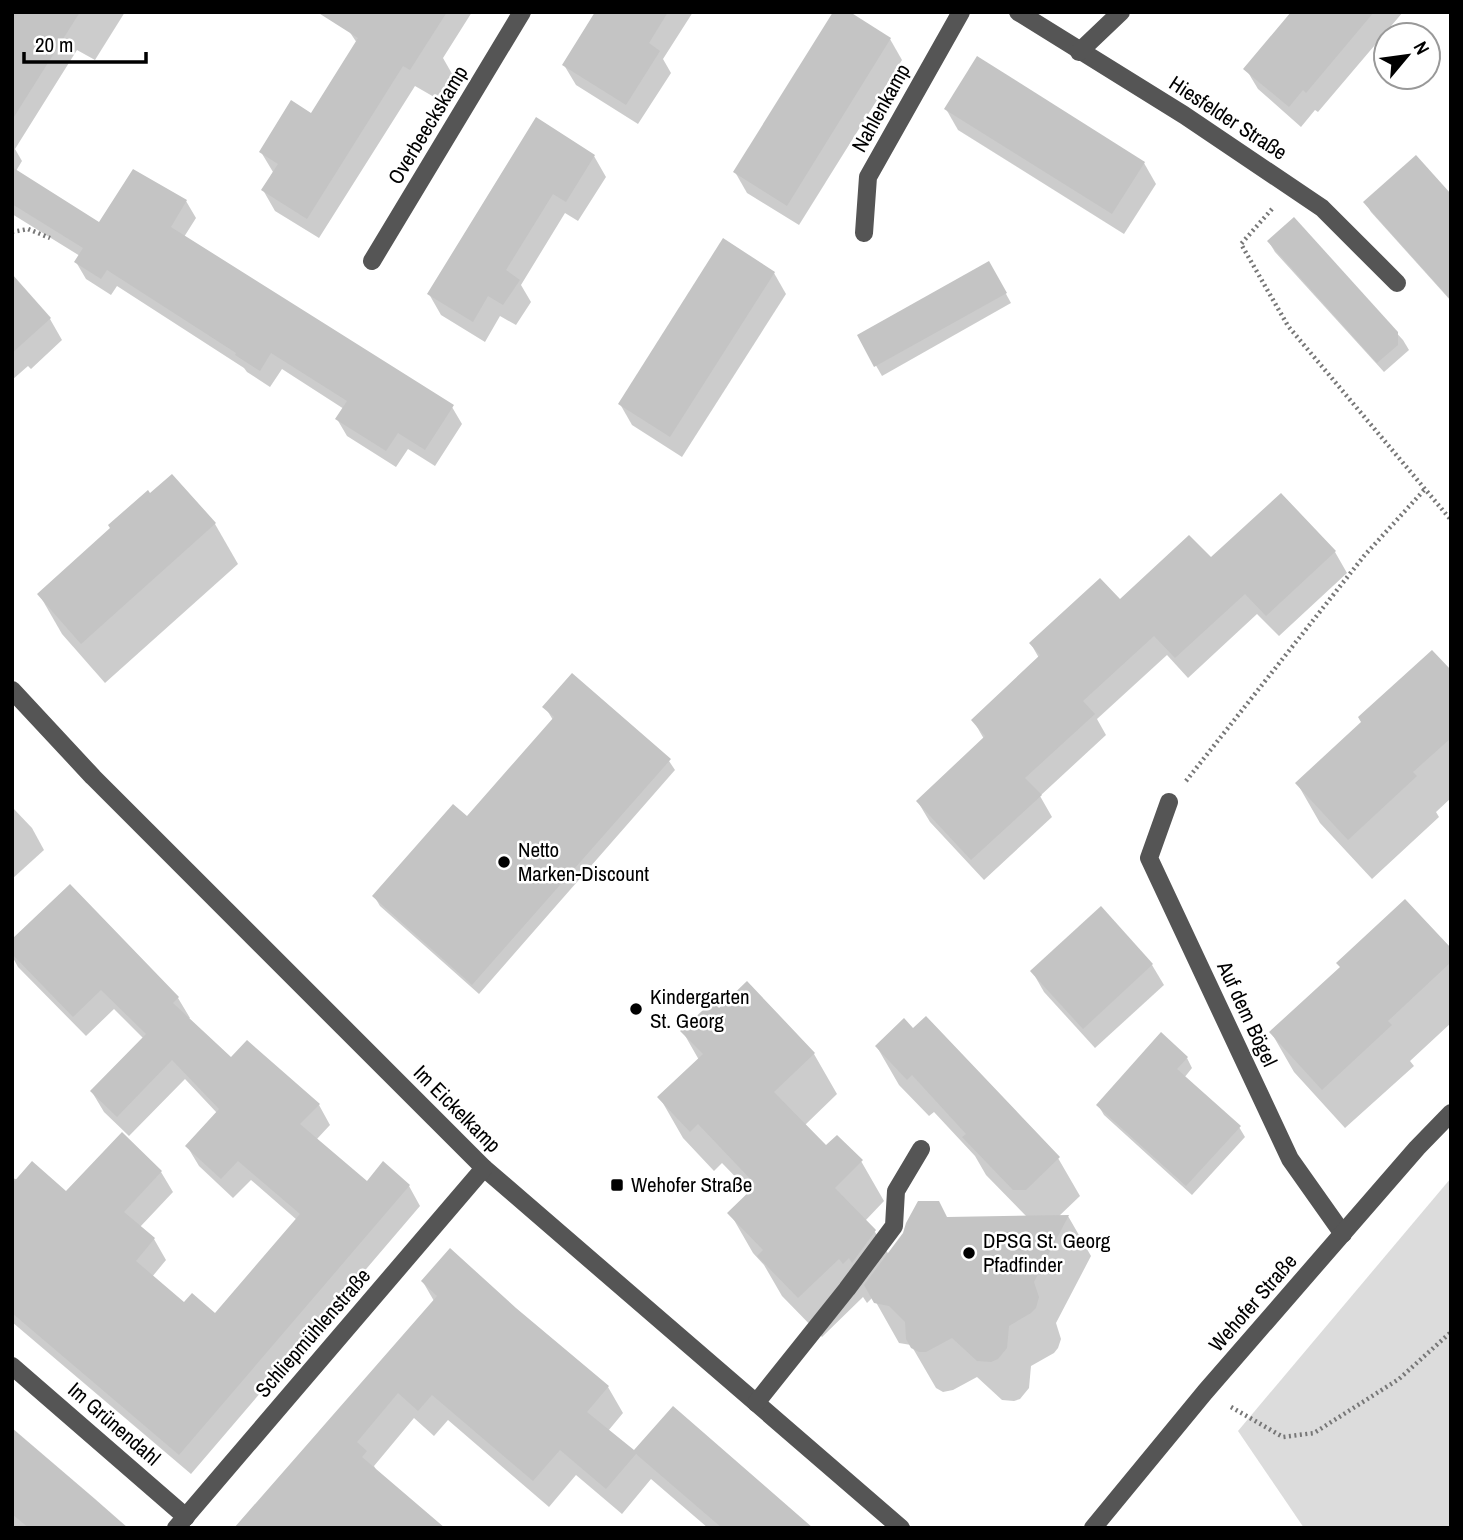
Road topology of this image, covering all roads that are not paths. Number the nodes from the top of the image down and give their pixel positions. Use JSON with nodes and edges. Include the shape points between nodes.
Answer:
{"nodes":[{"id":1,"x":522,"y":12,"type":"edge"},
{"id":2,"x":961,"y":12,"type":"edge"},
{"id":3,"x":1018,"y":12,"type":"edge"},
{"id":4,"x":1121,"y":12,"type":"edge"},
{"id":5,"x":1079,"y":52,"type":"junction"},
{"id":6,"x":864,"y":233,"type":"dead end"},
{"id":7,"x":372,"y":261,"type":"dead end"},
{"id":8,"x":1396,"y":283,"type":"dead end"},
{"id":9,"x":12,"y":690,"type":"edge"},
{"id":10,"x":1169,"y":802,"type":"road end"},
{"id":11,"x":1451,"y":1113,"type":"edge"},
{"id":12,"x":921,"y":1149,"type":"dead end"},
{"id":13,"x":484,"y":1168,"type":"junction"},
{"id":14,"x":1343,"y":1234,"type":"junction"},
{"id":15,"x":12,"y":1366,"type":"edge"},
{"id":16,"x":756,"y":1402,"type":"junction"},
{"id":17,"x":181,"y":1522,"type":"edge"},
{"id":18,"x":901,"y":1528,"type":"edge"},
{"id":19,"x":1093,"y":1528,"type":"edge"}],
"edges":[{"from":1,"to":7,"type":"street","name":"Overbeeckskamp"},
{"from":2,"to":6,"type":"street","name":"Nahlenkamp","via":[[868,177]]},
{"from":3,"to":5,"type":"street","name":"Hiesfelder Straße"},
{"from":4,"to":5,"type":"street"},
{"from":5,"to":8,"type":"street","name":"Hiesfelder Straße","via":[[1184,115],[1322,208]]},
{"from":9,"to":13,"type":"street","name":"Im Eickelkamp"},
{"from":10,"to":14,"type":"street","name":"Auf dem Bögel","via":[[1149,858],[1290,1159]]},
{"from":11,"to":14,"type":"street","name":"Wehofer Straße"},
{"from":12,"to":16,"type":"street","via":[[896,1191],[894,1226]]},
{"from":13,"to":16,"type":"street","name":"Im Eickelkamp"},
{"from":13,"to":17,"type":"street","name":"Schliepmühlenstraße"},
{"from":14,"to":19,"type":"street","name":"Wehofer Straße"},
{"from":15,"to":17,"type":"street","name":"Im Grünendahl"},
{"from":16,"to":18,"type":"street","name":"Im Eickelkamp"}]}
